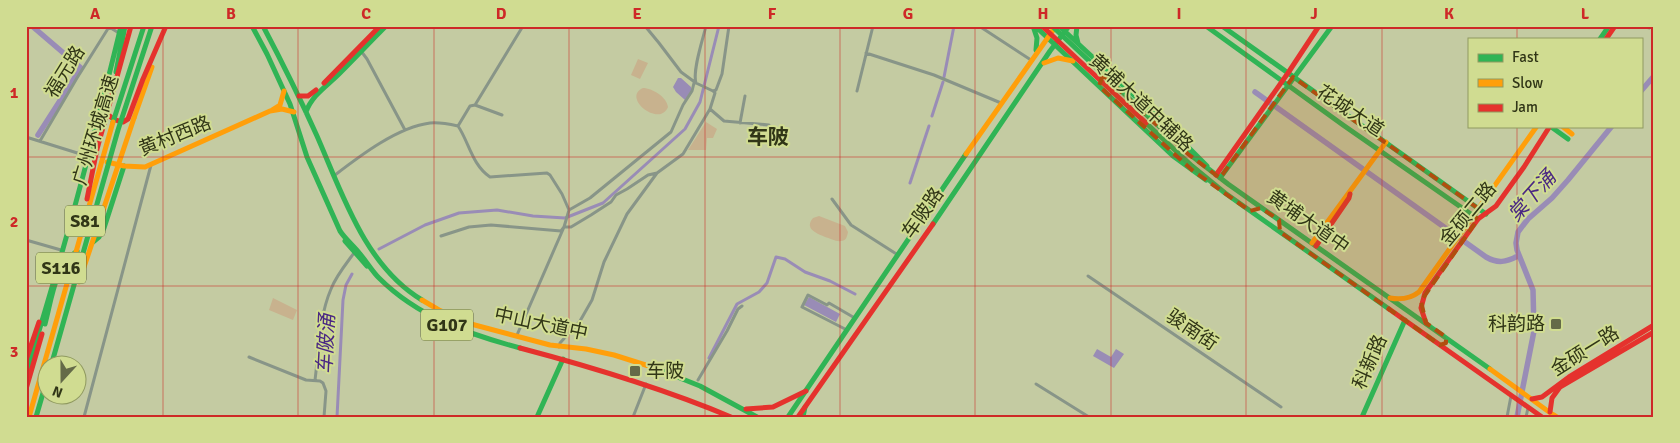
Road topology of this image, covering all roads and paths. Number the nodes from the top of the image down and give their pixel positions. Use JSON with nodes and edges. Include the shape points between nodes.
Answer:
{"nodes":[{"id":1,"x":120,"y":26,"type":"edge"},
{"id":2,"x":125,"y":26,"type":"edge"},
{"id":3,"x":131,"y":26,"type":"edge"},
{"id":4,"x":144,"y":26,"type":"edge"},
{"id":5,"x":152,"y":26,"type":"edge"},
{"id":6,"x":166,"y":26,"type":"edge"},
{"id":7,"x":252,"y":26,"type":"edge"},
{"id":8,"x":263,"y":26,"type":"edge"},
{"id":9,"x":380,"y":26,"type":"edge"},
{"id":10,"x":386,"y":26,"type":"edge"},
{"id":11,"x":523,"y":26,"type":"edge"},
{"id":12,"x":645,"y":26,"type":"edge"},
{"id":13,"x":706,"y":26,"type":"edge"},
{"id":14,"x":729,"y":26,"type":"edge"},
{"id":15,"x":873,"y":26,"type":"edge"},
{"id":16,"x":980,"y":26,"type":"edge"},
{"id":17,"x":1034,"y":26,"type":"edge"},
{"id":18,"x":1042,"y":26,"type":"edge"},
{"id":19,"x":1052,"y":26,"type":"edge"},
{"id":20,"x":1077,"y":26,"type":"edge"},
{"id":21,"x":1206,"y":26,"type":"edge"},
{"id":22,"x":1222,"y":26,"type":"edge"},
{"id":23,"x":1319,"y":26,"type":"edge"},
{"id":24,"x":1332,"y":26,"type":"edge"},
{"id":25,"x":1609,"y":26,"type":"edge"},
{"id":26,"x":1615,"y":26,"type":"edge"},
{"id":27,"x":109,"y":27,"type":"edge"},
{"id":28,"x":1058,"y":28,"type":"edge"},
{"id":29,"x":1069,"y":28,"type":"edge"},
{"id":30,"x":119,"y":33,"type":"junction"},
{"id":31,"x":1047,"y":38,"type":"junction"},
{"id":32,"x":1601,"y":38,"type":"edge"},
{"id":33,"x":1607,"y":38,"type":"edge"},
{"id":34,"x":1055,"y":45,"type":"junction"},
{"id":35,"x":1080,"y":46,"type":"junction"},
{"id":36,"x":279,"y":52,"type":"junction"},
{"id":37,"x":361,"y":52,"type":"junction"},
{"id":38,"x":866,"y":53,"type":"junction"},
{"id":39,"x":267,"y":54,"type":"junction"},
{"id":40,"x":1035,"y":54,"type":"junction"},
{"id":41,"x":1089,"y":54,"type":"junction"},
{"id":42,"x":1031,"y":60,"type":"junction"},
{"id":43,"x":1073,"y":61,"type":"junction"},
{"id":44,"x":345,"y":64,"type":"junction"},
{"id":45,"x":1041,"y":66,"type":"junction"},
{"id":46,"x":1078,"y":66,"type":"junction"},
{"id":47,"x":289,"y":74,"type":"junction"},
{"id":48,"x":1110,"y":74,"type":"junction"},
{"id":49,"x":1291,"y":75,"type":"junction"},
{"id":50,"x":277,"y":76,"type":"junction"},
{"id":51,"x":696,"y":83,"type":"junction"},
{"id":52,"x":1285,"y":83,"type":"junction"},
{"id":53,"x":114,"y":86,"type":"junction"},
{"id":54,"x":1099,"y":86,"type":"junction"},
{"id":55,"x":284,"y":91,"type":"junction"},
{"id":56,"x":713,"y":91,"type":"junction"},
{"id":57,"x":857,"y":91,"type":"dead end"},
{"id":58,"x":299,"y":96,"type":"junction"},
{"id":59,"x":745,"y":96,"type":"dead end"},
{"id":60,"x":102,"y":103,"type":"junction"},
{"id":61,"x":1001,"y":103,"type":"junction"},
{"id":62,"x":475,"y":105,"type":"junction"},
{"id":63,"x":710,"y":109,"type":"junction"},
{"id":64,"x":270,"y":112,"type":"junction"},
{"id":65,"x":294,"y":112,"type":"junction"},
{"id":66,"x":306,"y":112,"type":"junction"},
{"id":67,"x":502,"y":115,"type":"dead end"},
{"id":68,"x":740,"y":123,"type":"junction"},
{"id":69,"x":769,"y":125,"type":"dead end"},
{"id":70,"x":458,"y":126,"type":"junction"},
{"id":71,"x":1536,"y":128,"type":"edge"},
{"id":72,"x":1549,"y":128,"type":"edge"},
{"id":73,"x":1553,"y":128,"type":"edge"},
{"id":74,"x":1564,"y":128,"type":"edge"},
{"id":75,"x":405,"y":130,"type":"junction"},
{"id":76,"x":1572,"y":134,"type":"dead end"},
{"id":77,"x":26,"y":137,"type":"edge"},
{"id":78,"x":1568,"y":140,"type":"dead end"},
{"id":79,"x":40,"y":142,"type":"junction"},
{"id":80,"x":1386,"y":142,"type":"junction"},
{"id":81,"x":1381,"y":150,"type":"junction"},
{"id":82,"x":88,"y":156,"type":"junction"},
{"id":83,"x":151,"y":165,"type":"junction"},
{"id":84,"x":124,"y":166,"type":"junction"},
{"id":85,"x":657,"y":173,"type":"junction"},
{"id":86,"x":335,"y":175,"type":"junction"},
{"id":87,"x":1216,"y":175,"type":"junction"},
{"id":88,"x":1217,"y":187,"type":"junction"},
{"id":89,"x":832,"y":199,"type":"dead end"},
{"id":90,"x":1255,"y":204,"type":"junction"},
{"id":91,"x":1479,"y":208,"type":"junction"},
{"id":92,"x":569,"y":210,"type":"junction"},
{"id":93,"x":1250,"y":211,"type":"junction"},
{"id":94,"x":1486,"y":214,"type":"junction"},
{"id":95,"x":1476,"y":218,"type":"junction"},
{"id":96,"x":69,"y":222,"type":"junction"},
{"id":97,"x":1286,"y":224,"type":"junction"},
{"id":98,"x":564,"y":227,"type":"junction"},
{"id":99,"x":1280,"y":232,"type":"junction"},
{"id":100,"x":343,"y":236,"type":"junction"},
{"id":101,"x":441,"y":236,"type":"dead end"},
{"id":102,"x":26,"y":240,"type":"edge"},
{"id":103,"x":79,"y":242,"type":"junction"},
{"id":104,"x":1458,"y":242,"type":"junction"},
{"id":105,"x":1314,"y":244,"type":"junction"},
{"id":106,"x":61,"y":250,"type":"junction"},
{"id":107,"x":354,"y":252,"type":"junction"},
{"id":108,"x":898,"y":254,"type":"junction"},
{"id":109,"x":70,"y":256,"type":"junction"},
{"id":110,"x":371,"y":269,"type":"junction"},
{"id":111,"x":1088,"y":276,"type":"dead end"},
{"id":112,"x":880,"y":281,"type":"junction"},
{"id":113,"x":889,"y":288,"type":"junction"},
{"id":114,"x":1389,"y":298,"type":"junction"},
{"id":115,"x":868,"y":300,"type":"junction"},
{"id":116,"x":48,"y":301,"type":"junction"},
{"id":117,"x":742,"y":306,"type":"dead end"},
{"id":118,"x":876,"y":306,"type":"junction"},
{"id":119,"x":66,"y":313,"type":"junction"},
{"id":120,"x":853,"y":317,"type":"dead end"},
{"id":121,"x":1405,"y":320,"type":"junction"},
{"id":122,"x":1426,"y":323,"type":"junction"},
{"id":123,"x":1654,"y":325,"type":"edge"},
{"id":124,"x":845,"y":330,"type":"dead end"},
{"id":125,"x":1654,"y":332,"type":"edge"},
{"id":126,"x":516,"y":336,"type":"junction"},
{"id":127,"x":1446,"y":337,"type":"junction"},
{"id":128,"x":1440,"y":345,"type":"junction"},
{"id":129,"x":559,"y":347,"type":"junction"},
{"id":130,"x":1472,"y":355,"type":"junction"},
{"id":131,"x":54,"y":356,"type":"edge"},
{"id":132,"x":249,"y":357,"type":"dead end"},
{"id":133,"x":563,"y":359,"type":"junction"},
{"id":134,"x":26,"y":360,"type":"edge"},
{"id":135,"x":1467,"y":364,"type":"junction"},
{"id":136,"x":26,"y":373,"type":"edge"},
{"id":137,"x":315,"y":380,"type":"junction"},
{"id":138,"x":698,"y":380,"type":"dead end"},
{"id":139,"x":646,"y":384,"type":"junction"},
{"id":140,"x":1036,"y":384,"type":"dead end"},
{"id":141,"x":26,"y":389,"type":"edge"},
{"id":142,"x":806,"y":391,"type":"junction"},
{"id":143,"x":1513,"y":397,"type":"junction"},
{"id":144,"x":1530,"y":398,"type":"junction"},
{"id":145,"x":805,"y":407,"type":"junction"},
{"id":146,"x":1281,"y":407,"type":"dead end"},
{"id":147,"x":1527,"y":407,"type":"junction"},
{"id":148,"x":742,"y":409,"type":"junction"},
{"id":149,"x":1554,"y":415,"type":"edge"},
{"id":150,"x":29,"y":417,"type":"edge"},
{"id":151,"x":84,"y":417,"type":"edge"},
{"id":152,"x":324,"y":417,"type":"edge"},
{"id":153,"x":537,"y":417,"type":"edge"},
{"id":154,"x":633,"y":417,"type":"edge"},
{"id":155,"x":731,"y":417,"type":"edge"},
{"id":156,"x":757,"y":417,"type":"edge"},
{"id":157,"x":788,"y":417,"type":"edge"},
{"id":158,"x":798,"y":417,"type":"edge"},
{"id":159,"x":803,"y":417,"type":"edge"},
{"id":160,"x":1089,"y":417,"type":"edge"},
{"id":161,"x":1362,"y":417,"type":"edge"},
{"id":162,"x":1507,"y":417,"type":"edge"},
{"id":163,"x":1526,"y":417,"type":"edge"},
{"id":164,"x":1542,"y":417,"type":"edge"}],
"edges":[{"from":1,"to":30,"type":"main road"},
{"from":2,"to":53,"type":"main road","bridge":true},
{"from":3,"to":53,"type":"main road","bridge":true},
{"from":4,"to":103,"type":"main road","name":"广州环城高速","number":"S81","bridge":true},
{"from":5,"to":119,"type":"main road","name":"广州环城高速","number":"S81","bridge":true},
{"from":6,"to":60,"type":"main road","via":[[128,119],[123,122],[111,119]]},
{"from":6,"to":119,"type":"main road","bridge":true},
{"from":7,"to":39,"type":"main road","name":"中山大道中"},
{"from":8,"to":36,"type":"main road","name":"中山大道中","number":"G107"},
{"from":9,"to":44,"type":"main road"},
{"from":10,"to":37,"type":"main road"},
{"from":11,"to":62,"type":"street"},
{"from":12,"to":51,"type":"street","via":[[681,72]]},
{"from":13,"to":51,"type":"street"},
{"from":14,"to":56,"type":"street","via":[[722,74]]},
{"from":15,"to":38,"type":"street"},
{"from":16,"to":42,"type":"street"},
{"from":17,"to":31,"type":"main road","name":"黄埔大道中辅路"},
{"from":17,"to":40,"type":"main road","via":[[1037,38]]},
{"from":18,"to":88,"type":"main road","name":"黄埔大道中","bridge":true},
{"from":19,"to":28,"type":"main road","bridge":true},
{"from":20,"to":35,"type":"main road"},
{"from":21,"to":52,"type":"main road","name":"花城大道"},
{"from":22,"to":49,"type":"main road","name":"花城大道"},
{"from":23,"to":49,"type":"main road","via":[[1294,61]]},
{"from":24,"to":49,"type":"main road","via":[[1304,65]]},
{"from":25,"to":32,"type":"main road"},
{"from":26,"to":33,"type":"main road"},
{"from":27,"to":30,"type":"street","name":"福元路"},
{"from":27,"to":79,"type":"street","name":"福元路"},
{"from":28,"to":29,"type":"main road","name":"黄埔大道中辅路"},
{"from":28,"to":31,"type":"main road","name":"车陂路"},
{"from":28,"to":87,"type":"main road","name":"黄埔大道中","bridge":true,"via":[[1188,154]]},
{"from":29,"to":34,"type":"main road","name":"车陂路"},
{"from":29,"to":35,"type":"main road","name":"黄埔大道中辅路"},
{"from":30,"to":60,"type":"main road"},
{"from":31,"to":34,"type":"main road","name":"黄埔大道中辅路"},
{"from":31,"to":40,"type":"main road","name":"车陂路"},
{"from":34,"to":43,"type":"main road","name":"黄埔大道中辅路"},
{"from":34,"to":45,"type":"main road","name":"车陂路"},
{"from":35,"to":41,"type":"main road","name":"黄埔大道中辅路"},
{"from":36,"to":39,"type":"main road","via":[[273,57]]},
{"from":36,"to":47,"type":"main road","name":"中山大道中","number":"G107"},
{"from":37,"to":44,"type":"main road"},
{"from":37,"to":75,"type":"street"},
{"from":38,"to":57,"type":"street"},
{"from":38,"to":61,"type":"street"},
{"from":39,"to":50,"type":"main road","name":"中山大道中"},
{"from":40,"to":42,"type":"main road","name":"车陂路"},
{"from":41,"to":46,"type":"main road","via":[[1080,57]]},
{"from":41,"to":48,"type":"main road","name":"黄埔大道中辅路"},
{"from":42,"to":45,"type":"main road"},
{"from":42,"to":61,"type":"main road","name":"车陂路"},
{"from":43,"to":45,"type":"main road","via":[[1056,58]]},
{"from":43,"to":46,"type":"main road","name":"黄埔大道中辅路"},
{"from":44,"to":58,"type":"main road","via":[[314,92]]},
{"from":44,"to":66,"type":"main road","via":[[309,103]]},
{"from":45,"to":113,"type":"main road","name":"车陂路"},
{"from":46,"to":54,"type":"main road","name":"黄埔大道中辅路"},
{"from":47,"to":50,"type":"main road","via":[[282,70]]},
{"from":47,"to":58,"type":"main road","name":"中山大道中","number":"G107"},
{"from":48,"to":54,"type":"main road","via":[[1101,76]]},
{"from":48,"to":87,"type":"main road","name":"黄埔大道中辅路"},
{"from":49,"to":52,"type":"main road"},
{"from":49,"to":80,"type":"main road","name":"花城大道"},
{"from":50,"to":55,"type":"main road","name":"中山大道中"},
{"from":51,"to":56,"type":"street"},
{"from":51,"to":92,"type":"street","via":[[671,132],[590,198]]},
{"from":52,"to":81,"type":"main road","name":"花城大道"},
{"from":52,"to":87,"type":"main road"},
{"from":53,"to":103,"type":"main road","bridge":true,"via":[[94,163]]},
{"from":54,"to":88,"type":"main road","name":"黄埔大道中辅路","via":[[1178,160]]},
{"from":55,"to":64,"type":"main road","via":[[280,104]]},
{"from":55,"to":65,"type":"main road","name":"中山大道中"},
{"from":56,"to":63,"type":"street"},
{"from":58,"to":66,"type":"main road","name":"中山大道中","number":"G107"},
{"from":59,"to":68,"type":"street"},
{"from":60,"to":82,"type":"main road"},
{"from":61,"to":108,"type":"main road","name":"车陂路"},
{"from":62,"to":67,"type":"street"},
{"from":62,"to":70,"type":"street","via":[[470,106]]},
{"from":63,"to":68,"type":"street","via":[[724,121]]},
{"from":63,"to":85,"type":"street","via":[[684,154]]},
{"from":64,"to":65,"type":"main road","via":[[286,109]]},
{"from":64,"to":83,"type":"main road","name":"黄村西路"},
{"from":65,"to":100,"type":"main road","name":"中山大道中","via":[[308,157]]},
{"from":66,"to":86,"type":"main road","name":"中山大道中","number":"G107"},
{"from":68,"to":69,"type":"street"},
{"from":70,"to":75,"type":"street","via":[[434,123]]},
{"from":70,"to":92,"type":"street","via":[[485,174],[490,177],[547,173],[556,182]]},
{"from":71,"to":91,"type":"main road","name":"金硕二路"},
{"from":72,"to":94,"type":"main road","name":"金硕二路","via":[[1496,206]]},
{"from":73,"to":78,"type":"main road"},
{"from":74,"to":76,"type":"main road"},
{"from":75,"to":86,"type":"street"},
{"from":77,"to":79,"type":"street"},
{"from":79,"to":82,"type":"street"},
{"from":80,"to":81,"type":"main road"},
{"from":80,"to":91,"type":"main road","name":"花城大道"},
{"from":81,"to":95,"type":"main road","name":"花城大道"},
{"from":81,"to":105,"type":"main road"},
{"from":82,"to":84,"type":"main road","name":"黄村西路"},
{"from":82,"to":96,"type":"main road","number":"S116"},
{"from":83,"to":84,"type":"main road","name":"黄村西路","via":[[138,168]]},
{"from":83,"to":151,"type":"street"},
{"from":84,"to":109,"type":"main road","number":"S116","via":[[99,237]]},
{"from":85,"to":98,"type":"street","via":[[627,188],[612,202],[571,227]]},
{"from":85,"to":129,"type":"street","via":[[627,214],[604,262],[592,300]]},
{"from":86,"to":126,"type":"main road","name":"中山大道中","number":"G107","via":[[370,250],[401,286],[457,319]]},
{"from":87,"to":90,"type":"main road","name":"黄埔大道中"},
{"from":88,"to":93,"type":"main road","name":"黄埔大道中"},
{"from":89,"to":108,"type":"street","via":[[851,225]]},
{"from":90,"to":93,"type":"main road","via":[[1256,210]]},
{"from":90,"to":97,"type":"main road","name":"黄埔大道中"},
{"from":91,"to":94,"type":"main road","name":"花城大道"},
{"from":91,"to":95,"type":"main road","name":"金硕二路"},
{"from":92,"to":98,"type":"street"},
{"from":93,"to":99,"type":"main road","name":"黄埔大道中"},
{"from":94,"to":95,"type":"main road","name":"金硕二路"},
{"from":95,"to":104,"type":"main road","name":"金硕二路"},
{"from":96,"to":106,"type":"main road","number":"S116"},
{"from":96,"to":109,"type":"main road","via":[[63,251]]},
{"from":97,"to":99,"type":"main road","via":[[1279,226]]},
{"from":97,"to":105,"type":"main road","name":"黄埔大道中"},
{"from":98,"to":101,"type":"street","via":[[561,231],[491,225],[469,227]]},
{"from":98,"to":126,"type":"street"},
{"from":99,"to":121,"type":"main road","name":"黄埔大道中"},
{"from":100,"to":107,"type":"main road"},
{"from":100,"to":110,"type":"main road","name":"中山大道中"},
{"from":102,"to":106,"type":"street"},
{"from":103,"to":150,"type":"main road","name":"广州环城高速","number":"S81","bridge":true},
{"from":104,"to":114,"type":"main road","name":"金硕二路","via":[[1417,294],[1404,299]]},
{"from":104,"to":122,"type":"main road","name":"金硕二路","via":[[1423,297],[1421,309]]},
{"from":105,"to":114,"type":"main road","name":"黄埔大道中"},
{"from":106,"to":116,"type":"main road","number":"S116"},
{"from":107,"to":110,"type":"main road"},
{"from":107,"to":137,"type":"street","via":[[338,275],[322,314]]},
{"from":108,"to":112,"type":"main road","name":"车陂路"},
{"from":109,"to":141,"type":"main road","number":"S116","via":[[59,272]]},
{"from":110,"to":133,"type":"main road","name":"中山大道中","number":"G107","via":[[394,292],[443,324]]},
{"from":111,"to":146,"type":"street","name":"骏南街"},
{"from":112,"to":113,"type":"main road","via":[[882,288]]},
{"from":112,"to":115,"type":"main road","name":"车陂路"},
{"from":113,"to":118,"type":"main road","name":"车陂路"},
{"from":114,"to":122,"type":"main road","name":"黄埔大道中"},
{"from":115,"to":118,"type":"main road","via":[[874,299]]},
{"from":115,"to":142,"type":"main road","name":"车陂路"},
{"from":116,"to":134,"type":"main road","via":[[44,304]]},
{"from":116,"to":136,"type":"main road","number":"S116"},
{"from":117,"to":138,"type":"street"},
{"from":118,"to":145,"type":"main road","name":"车陂路"},
{"from":119,"to":131,"type":"main road","name":"广州环城高速","number":"S81","bridge":true},
{"from":120,"to":124,"type":"street","via":[[808,295],[802,307]]},
{"from":121,"to":128,"type":"main road","name":"黄埔大道中"},
{"from":121,"to":161,"type":"main road","name":"科新路"},
{"from":122,"to":127,"type":"main road","name":"黄埔大道中"},
{"from":123,"to":144,"type":"main road","name":"金硕一路","via":[[1542,397]]},
{"from":125,"to":149,"type":"main road","name":"金硕一路","via":[[1560,387],[1549,403]]},
{"from":126,"to":129,"type":"main road","name":"中山大道中","number":"G107"},
{"from":127,"to":128,"type":"main road","via":[[1446,343]]},
{"from":127,"to":130,"type":"main road","name":"黄埔大道中"},
{"from":128,"to":135,"type":"main road","name":"黄埔大道中"},
{"from":129,"to":148,"type":"main road","name":"中山大道中","number":"G107","via":[[590,350],[650,366],[692,382]]},
{"from":130,"to":135,"type":"main road","via":[[1467,357]]},
{"from":130,"to":144,"type":"main road","name":"黄埔大道中"},
{"from":132,"to":137,"type":"street","via":[[306,380]]},
{"from":133,"to":139,"type":"main road","name":"中山大道中","number":"G107"},
{"from":133,"to":153,"type":"main road"},
{"from":135,"to":143,"type":"main road","name":"黄埔大道中"},
{"from":137,"to":152,"type":"street","via":[[323,383],[326,391]]},
{"from":139,"to":154,"type":"street"},
{"from":139,"to":155,"type":"main road","name":"中山大道中","number":"G107"},
{"from":140,"to":160,"type":"street"},
{"from":142,"to":148,"type":"main road","via":[[773,407]]},
{"from":142,"to":157,"type":"main road","name":"车陂路"},
{"from":143,"to":147,"type":"main road","name":"黄埔大道中"},
{"from":143,"to":162,"type":"street"},
{"from":144,"to":149,"type":"main road","name":"黄埔大道中"},
{"from":145,"to":158,"type":"main road","name":"车陂路"},
{"from":145,"to":159,"type":"main road"},
{"from":147,"to":163,"type":"street"},
{"from":147,"to":164,"type":"main road","name":"黄埔大道中"},
{"from":148,"to":156,"type":"main road","name":"中山大道中"}]}
